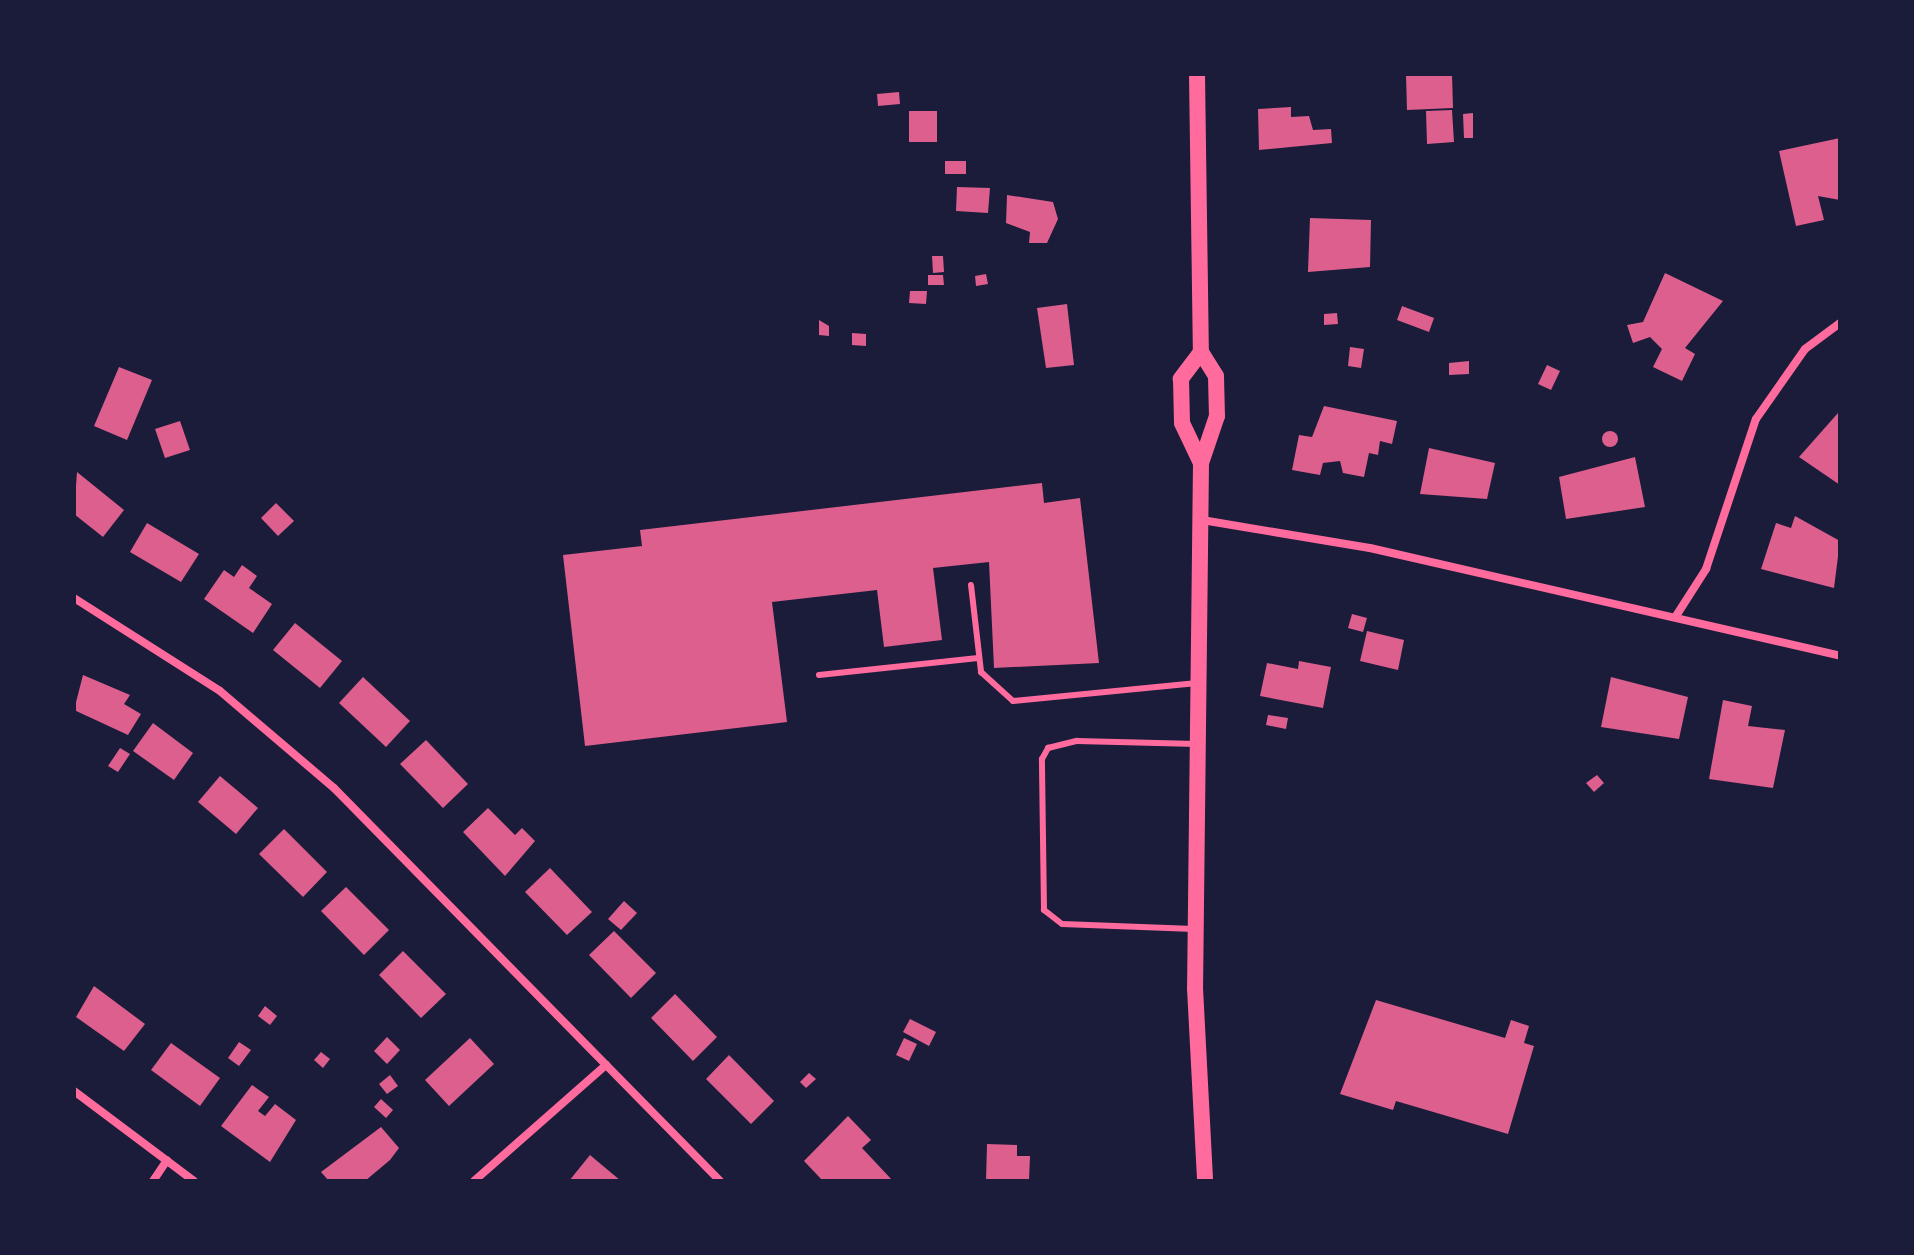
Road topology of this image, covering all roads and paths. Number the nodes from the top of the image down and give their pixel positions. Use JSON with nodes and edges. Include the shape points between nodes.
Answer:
{"nodes":[{"id":1,"x":1197,"y":74,"type":"edge"},
{"id":2,"x":1840,"y":323,"type":"edge"},
{"id":3,"x":1201,"y":352,"type":"junction"},
{"id":4,"x":1201,"y":463,"type":"junction"},
{"id":5,"x":1202,"y":520,"type":"junction"},
{"id":6,"x":971,"y":585,"type":"dead end"},
{"id":7,"x":74,"y":598,"type":"edge"},
{"id":8,"x":1676,"y":616,"type":"junction"},
{"id":9,"x":1840,"y":656,"type":"edge"},
{"id":10,"x":978,"y":658,"type":"junction"},
{"id":11,"x":819,"y":675,"type":"dead end"},
{"id":12,"x":1201,"y":682,"type":"junction"},
{"id":13,"x":1200,"y":744,"type":"junction"},
{"id":14,"x":1197,"y":930,"type":"junction"},
{"id":15,"x":606,"y":1065,"type":"junction"},
{"id":16,"x":74,"y":1091,"type":"edge"},
{"id":17,"x":167,"y":1160,"type":"junction"},
{"id":18,"x":153,"y":1181,"type":"edge"},
{"id":19,"x":194,"y":1181,"type":"edge"},
{"id":20,"x":474,"y":1181,"type":"edge"},
{"id":21,"x":720,"y":1181,"type":"edge"},
{"id":22,"x":1205,"y":1181,"type":"edge"}],
"edges":[{"from":1,"to":3,"type":"main road"},
{"from":2,"to":8,"type":"street","via":[[1805,349],[1756,419],[1706,569]]},
{"from":3,"to":4,"type":"main road","via":[[1216,376],[1217,416]]},
{"from":3,"to":4,"type":"main road","via":[[1181,379],[1182,423]]},
{"from":4,"to":5,"type":"main road"},
{"from":5,"to":8,"type":"street","via":[[1370,548]]},
{"from":5,"to":12,"type":"main road"},
{"from":6,"to":10,"type":"lane"},
{"from":7,"to":15,"type":"street","via":[[220,691],[334,788]]},
{"from":8,"to":9,"type":"street"},
{"from":10,"to":11,"type":"lane"},
{"from":10,"to":12,"type":"lane","via":[[994,690],[1027,703]]},
{"from":12,"to":13,"type":"main road"},
{"from":13,"to":14,"type":"main road"},
{"from":13,"to":14,"type":"lane","via":[[1077,741],[1048,748],[1042,759],[1044,910],[1062,924]]},
{"from":14,"to":22,"type":"main road"},
{"from":15,"to":20,"type":"street"},
{"from":15,"to":21,"type":"street"},
{"from":16,"to":17,"type":"street"},
{"from":17,"to":18,"type":"street"},
{"from":17,"to":19,"type":"street"}]}
